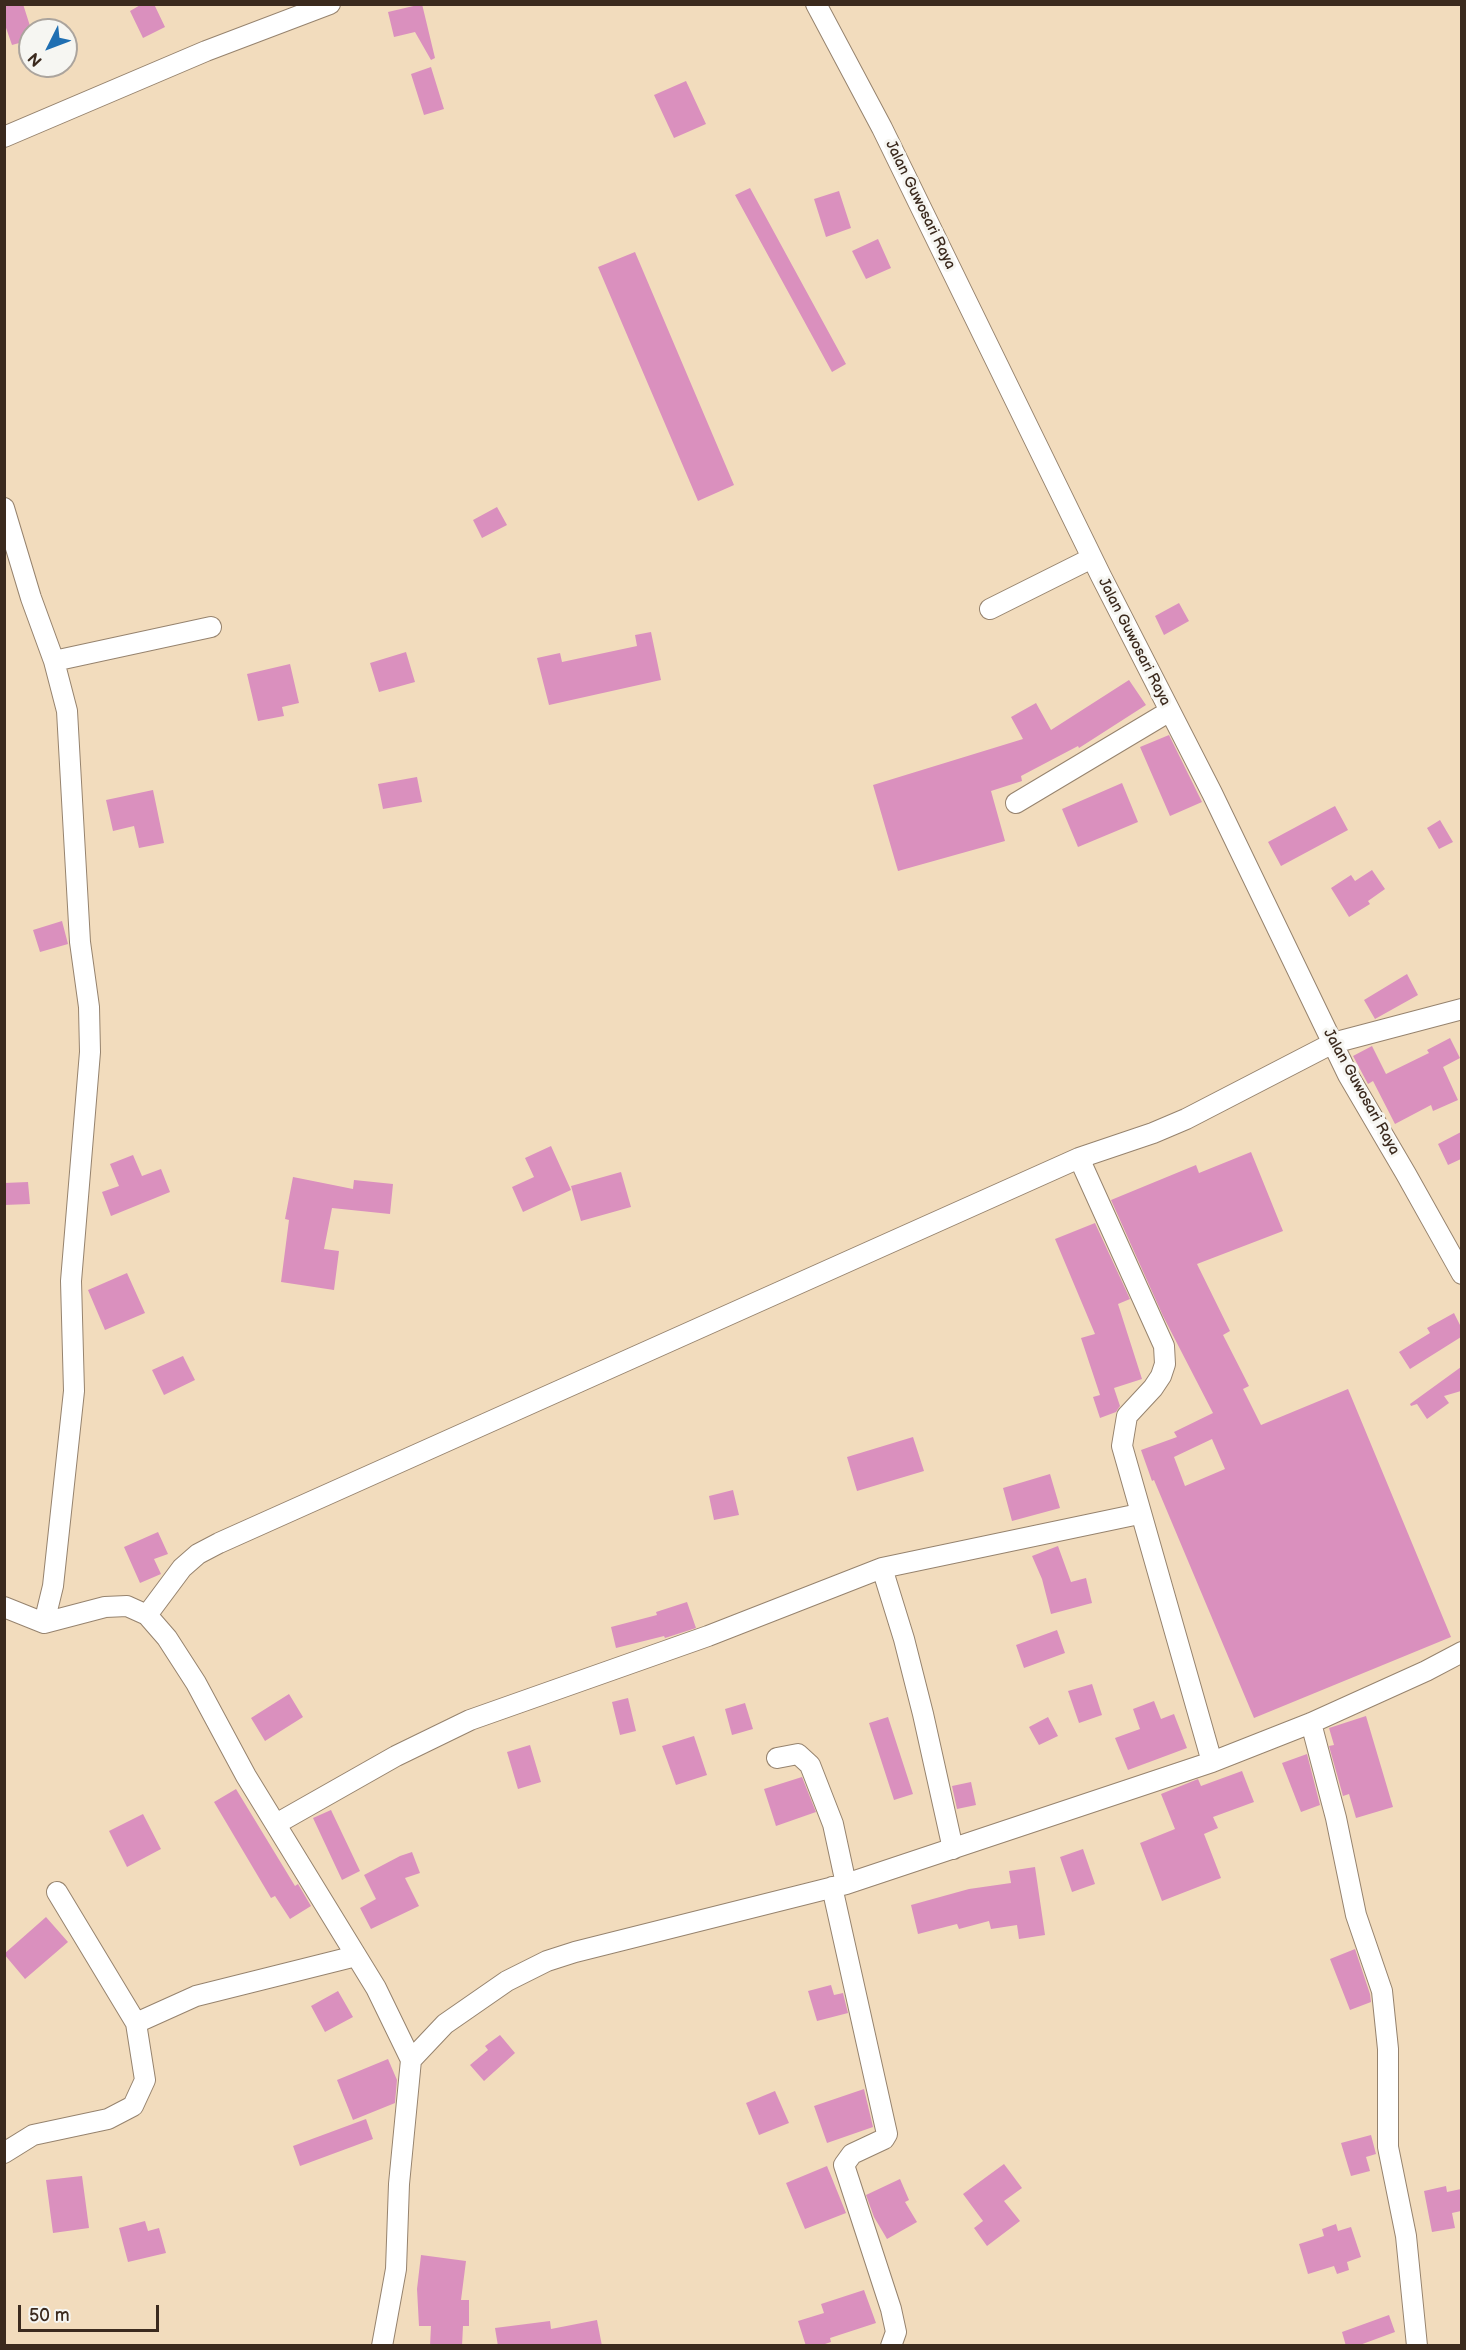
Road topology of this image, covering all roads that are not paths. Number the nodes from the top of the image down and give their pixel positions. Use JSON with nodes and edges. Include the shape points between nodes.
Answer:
{"nodes":[{"id":1,"x":330,"y":4,"type":"edge"},
{"id":2,"x":816,"y":4,"type":"edge"},
{"id":3,"x":4,"y":137,"type":"edge"},
{"id":4,"x":4,"y":508,"type":"edge"},
{"id":5,"x":1092,"y":558,"type":"junction"},
{"id":6,"x":990,"y":609,"type":"dead end"},
{"id":7,"x":211,"y":627,"type":"dead end"},
{"id":8,"x":54,"y":661,"type":"junction"},
{"id":9,"x":1170,"y":711,"type":"junction"},
{"id":10,"x":1016,"y":803,"type":"dead end"},
{"id":11,"x":1461,"y":1009,"type":"edge"},
{"id":12,"x":1333,"y":1043,"type":"junction"},
{"id":13,"x":1079,"y":1158,"type":"junction"},
{"id":14,"x":1461,"y":1274,"type":"edge"},
{"id":15,"x":1139,"y":1514,"type":"junction"},
{"id":16,"x":882,"y":1568,"type":"junction"},
{"id":17,"x":4,"y":1607,"type":"edge"},
{"id":18,"x":147,"y":1615,"type":"junction"},
{"id":19,"x":44,"y":1623,"type":"junction"},
{"id":20,"x":1461,"y":1652,"type":"edge"},
{"id":21,"x":1311,"y":1723,"type":"junction"},
{"id":22,"x":777,"y":1758,"type":"dead end"},
{"id":23,"x":1212,"y":1762,"type":"junction"},
{"id":24,"x":276,"y":1824,"type":"junction"},
{"id":25,"x":953,"y":1849,"type":"junction"},
{"id":26,"x":839,"y":1885,"type":"junction"},
{"id":27,"x":57,"y":1892,"type":"dead end"},
{"id":28,"x":356,"y":1956,"type":"junction"},
{"id":29,"x":136,"y":2023,"type":"junction"},
{"id":30,"x":411,"y":2060,"type":"junction"},
{"id":31,"x":4,"y":2153,"type":"edge"},
{"id":32,"x":382,"y":2346,"type":"edge"},
{"id":33,"x":891,"y":2346,"type":"edge"},
{"id":34,"x":1417,"y":2346,"type":"edge"}],
"edges":[{"from":1,"to":3,"type":"street","via":[[206,51]]},
{"from":2,"to":5,"type":"street","name":"Jalan Guwosari Raya","via":[[882,128]]},
{"from":4,"to":8,"type":"street"},
{"from":5,"to":6,"type":"street"},
{"from":5,"to":9,"type":"street","name":"Jalan Guwosari Raya"},
{"from":7,"to":8,"type":"street"},
{"from":8,"to":19,"type":"street","via":[[67,711],[90,1052],[71,1281],[74,1391],[53,1586]]},
{"from":9,"to":10,"type":"street"},
{"from":9,"to":12,"type":"street","name":"Jalan Guwosari Raya"},
{"from":11,"to":12,"type":"street"},
{"from":12,"to":13,"type":"street","via":[[1212,1107],[1153,1133]]},
{"from":12,"to":14,"type":"street","name":"Jalan Guwosari Raya"},
{"from":13,"to":15,"type":"street","via":[[1164,1346],[1161,1376],[1127,1416],[1123,1430],[1122,1446]]},
{"from":13,"to":18,"type":"street","via":[[219,1543],[182,1568]]},
{"from":15,"to":16,"type":"street"},
{"from":15,"to":23,"type":"street"},
{"from":16,"to":24,"type":"street","via":[[708,1636],[470,1720],[396,1756]]},
{"from":16,"to":25,"type":"street","via":[[923,1714]]},
{"from":17,"to":19,"type":"street"},
{"from":18,"to":19,"type":"street","via":[[127,1606],[105,1607]]},
{"from":18,"to":24,"type":"street","via":[[196,1683]]},
{"from":20,"to":21,"type":"street"},
{"from":21,"to":23,"type":"street"},
{"from":21,"to":34,"type":"street","via":[[1356,1915],[1382,1991],[1388,2049],[1388,2147],[1406,2236]]},
{"from":22,"to":26,"type":"street","via":[[798,1754],[810,1765],[833,1824]]},
{"from":23,"to":25,"type":"street"},
{"from":24,"to":28,"type":"street"},
{"from":25,"to":26,"type":"street"},
{"from":26,"to":30,"type":"street","via":[[547,1961],[477,2000],[446,2024]]},
{"from":26,"to":33,"type":"street","via":[[887,2134],[852,2154],[844,2164],[891,2309],[896,2332]]},
{"from":27,"to":29,"type":"street"},
{"from":28,"to":29,"type":"street","via":[[196,1996]]},
{"from":28,"to":30,"type":"street"},
{"from":29,"to":31,"type":"street","via":[[145,2080],[133,2106],[108,2119],[33,2135]]},
{"from":30,"to":32,"type":"street","via":[[399,2184],[396,2269]]}]}
